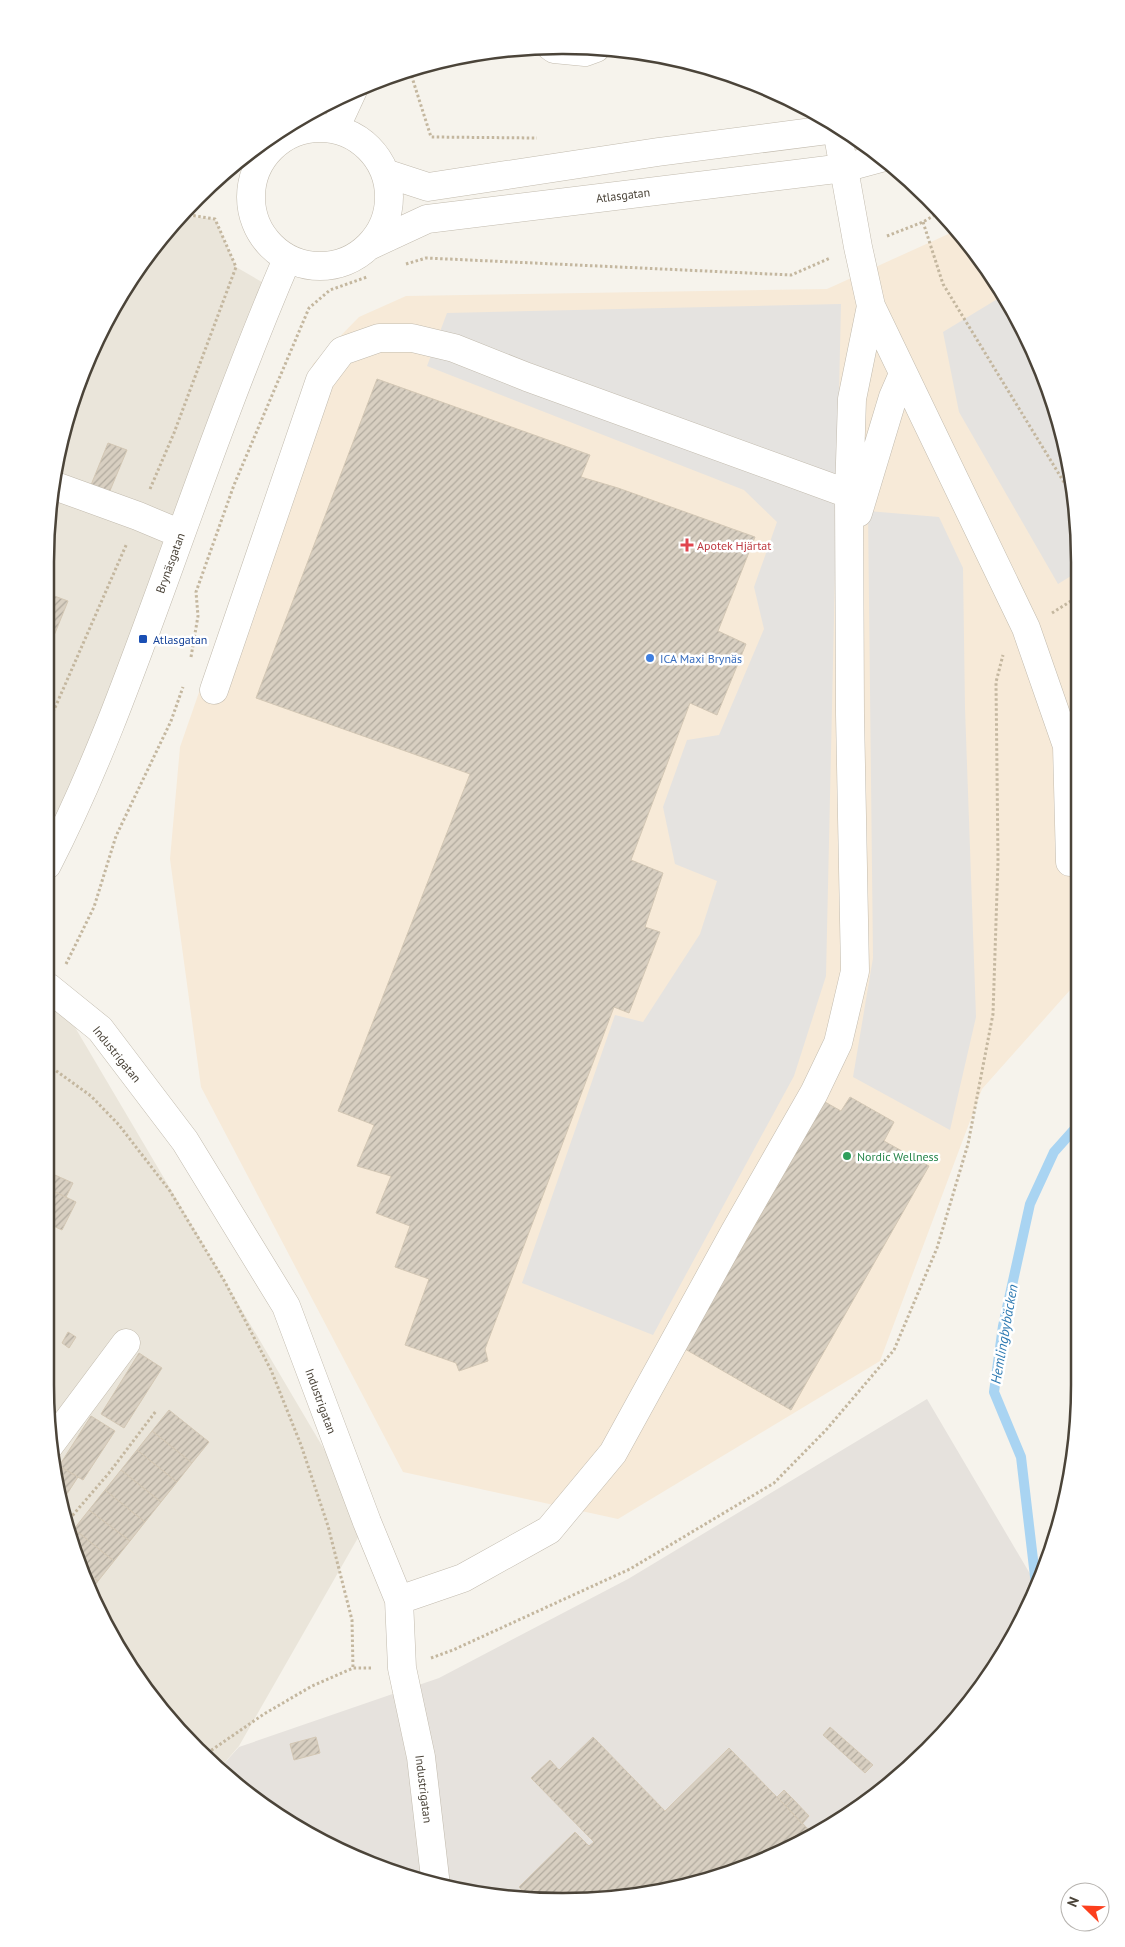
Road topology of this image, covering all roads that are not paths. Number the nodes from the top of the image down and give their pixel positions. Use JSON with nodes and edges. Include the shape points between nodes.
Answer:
{"nodes":[{"id":1,"x":348,"y":101,"type":"edge"},
{"id":2,"x":336,"y":129,"type":"junction"},
{"id":3,"x":831,"y":130,"type":"edge"},
{"id":4,"x":841,"y":136,"type":"edge"},
{"id":5,"x":873,"y":160,"type":"edge"},
{"id":6,"x":245,"y":168,"type":"edge"},
{"id":7,"x":844,"y":168,"type":"junction"},
{"id":8,"x":385,"y":173,"type":"junction"},
{"id":9,"x":370,"y":246,"type":"junction"},
{"id":10,"x":287,"y":259,"type":"junction"},
{"id":11,"x":871,"y":306,"type":"junction"},
{"id":12,"x":903,"y":374,"type":"junction"},
{"id":13,"x":60,"y":488,"type":"edge"},
{"id":14,"x":849,"y":494,"type":"junction"},
{"id":15,"x":181,"y":534,"type":"junction"},
{"id":16,"x":850,"y":538,"type":"junction"},
{"id":17,"x":214,"y":690,"type":"dead end"},
{"id":18,"x":1071,"y":738,"type":"edge"},
{"id":19,"x":1071,"y":822,"type":"edge"},
{"id":20,"x":54,"y":851,"type":"edge"},
{"id":21,"x":1070,"y":862,"type":"dead end"},
{"id":22,"x":54,"y":992,"type":"edge"},
{"id":23,"x":126,"y":1343,"type":"dead end"},
{"id":24,"x":57,"y":1437,"type":"edge"},
{"id":25,"x":399,"y":1600,"type":"junction"},
{"id":26,"x":435,"y":1877,"type":"edge"}],
"edges":[{"from":1,"to":2,"type":"street"},
{"from":2,"to":6,"type":"street","via":[[303,129],[288,135]]},
{"from":2,"to":8,"type":"street","via":[[366,145]]},
{"from":3,"to":8,"type":"street","via":[[658,152],[428,187]]},
{"from":4,"to":7,"type":"street"},
{"from":5,"to":7,"type":"street","name":"Atlasgatan"},
{"from":6,"to":10,"type":"street","via":[[251,187],[250,204],[254,220],[267,242]]},
{"from":7,"to":9,"type":"street","name":"Atlasgatan","via":[[427,219]]},
{"from":7,"to":11,"type":"street"},
{"from":8,"to":9,"type":"street","via":[[389,206],[382,228]]},
{"from":9,"to":10,"type":"street","via":[[352,260],[330,266],[308,266]]},
{"from":10,"to":15,"type":"street","name":"Brynäsgatan"},
{"from":11,"to":12,"type":"street"},
{"from":11,"to":14,"type":"street","via":[[852,399]]},
{"from":12,"to":16,"type":"street","via":[[893,396]]},
{"from":12,"to":18,"type":"street","via":[[1026,628]]},
{"from":13,"to":15,"type":"street"},
{"from":14,"to":16,"type":"street"},
{"from":14,"to":17,"type":"street","via":[[527,378],[454,348],[412,338],[379,338],[342,351],[320,380]]},
{"from":15,"to":20,"type":"street","name":"Brynäsgatan","via":[[120,700]]},
{"from":16,"to":25,"type":"street","via":[[855,971],[838,1043],[814,1093],[613,1453],[549,1530],[463,1578]]},
{"from":19,"to":21,"type":"street"},
{"from":22,"to":25,"type":"street","name":"Industrigatan","via":[[100,1029],[185,1141],[286,1306]]},
{"from":23,"to":24,"type":"street"},
{"from":25,"to":26,"type":"street","name":"Industrigatan","via":[[402,1668],[421,1757]]}]}
